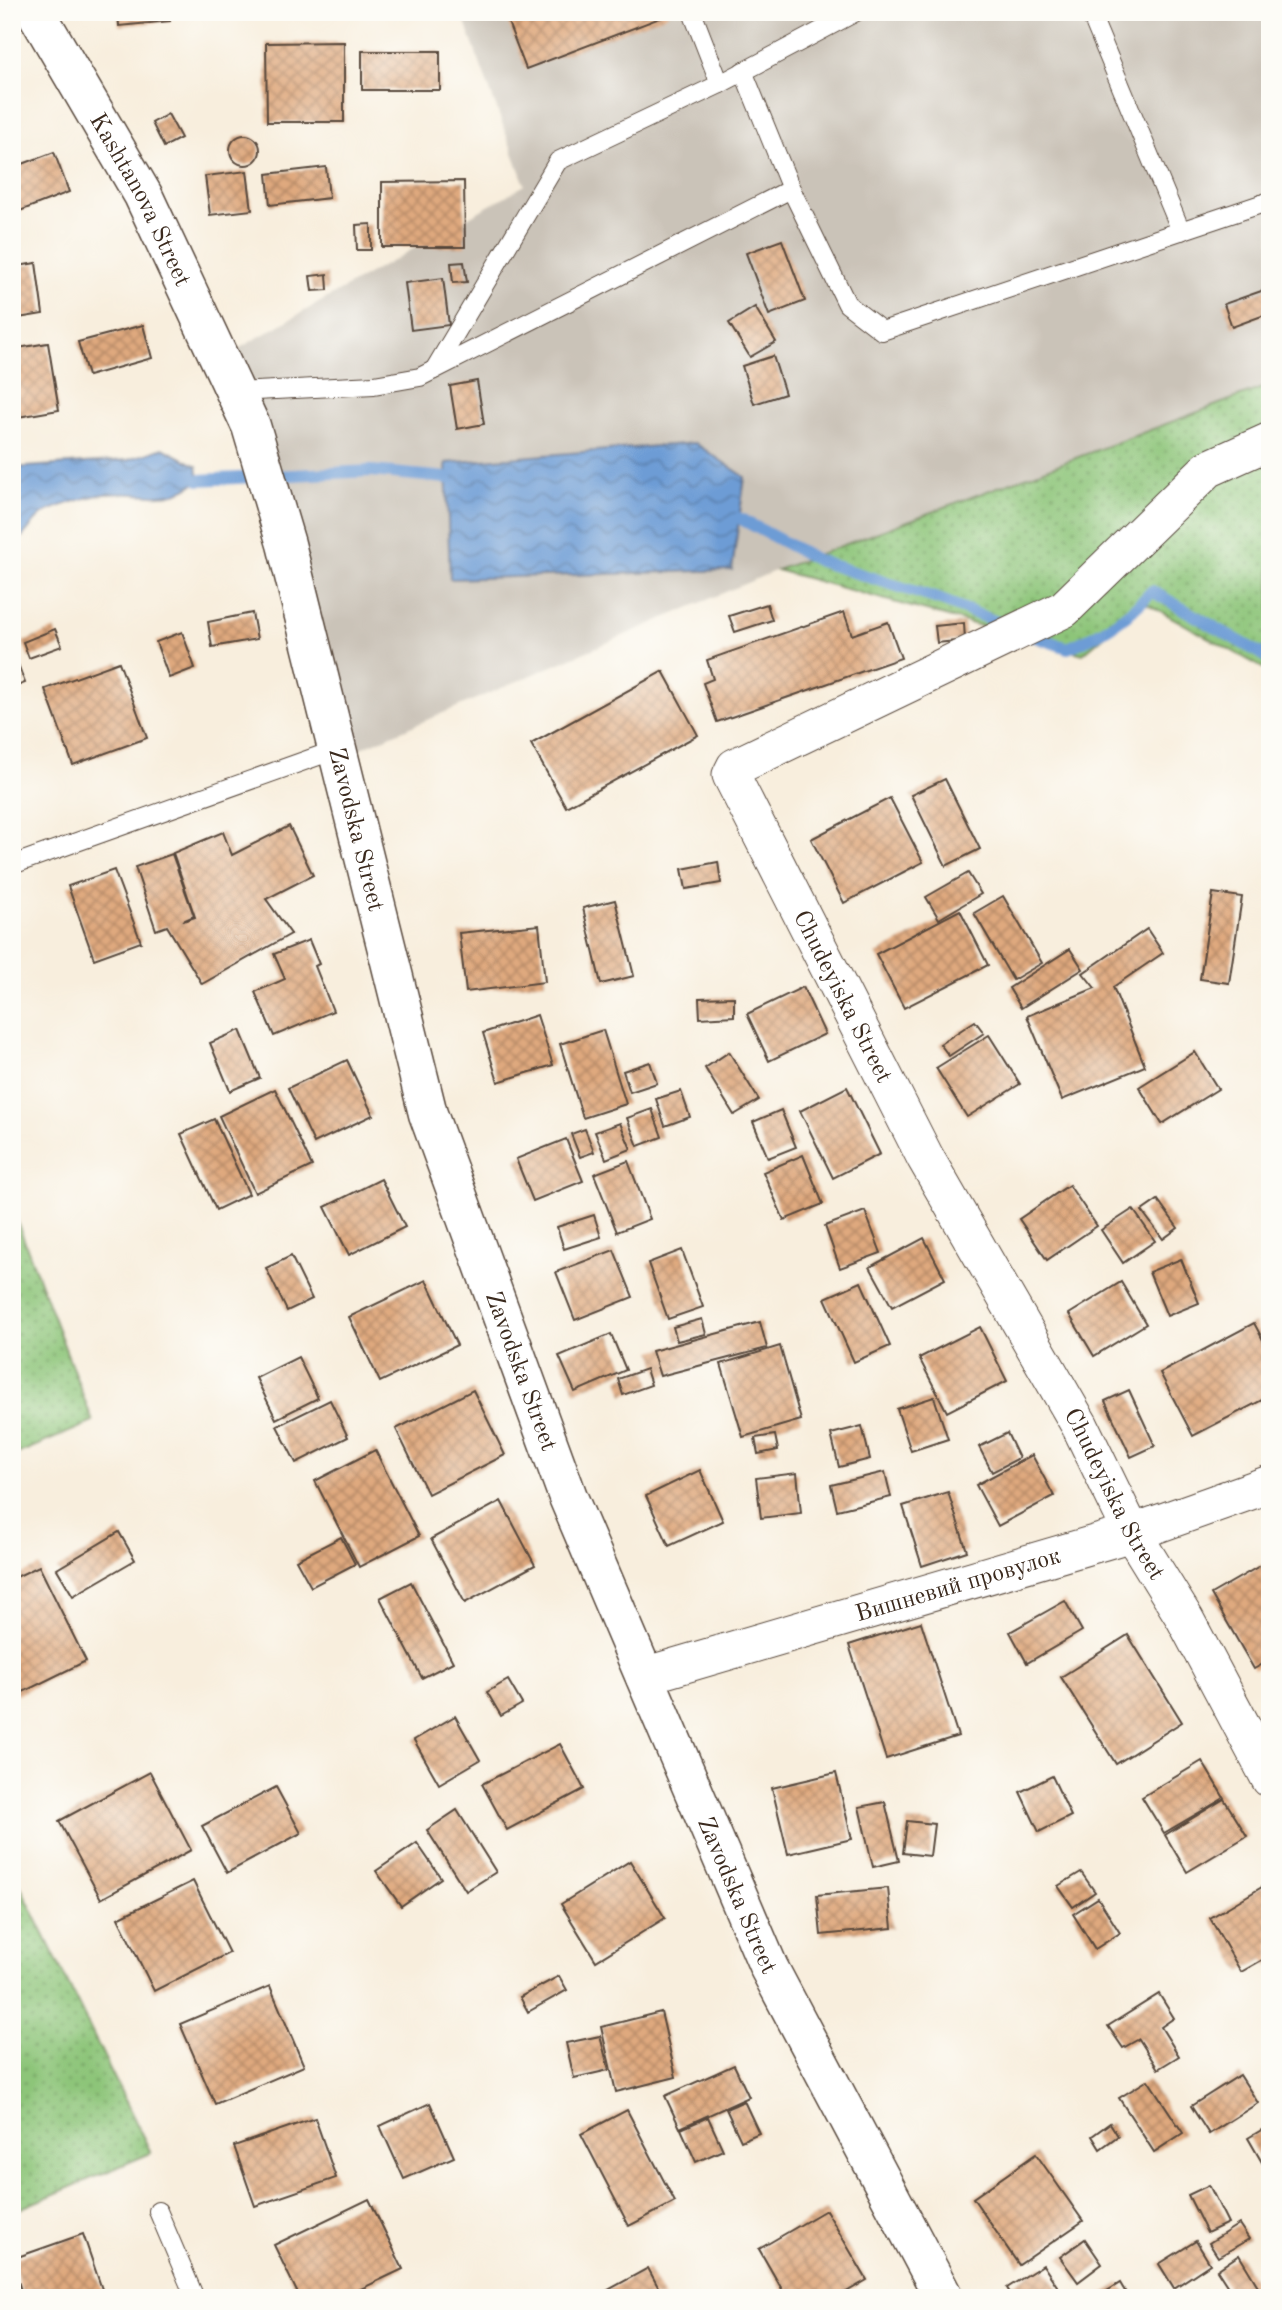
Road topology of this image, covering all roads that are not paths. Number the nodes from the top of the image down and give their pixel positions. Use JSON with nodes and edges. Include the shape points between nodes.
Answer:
{"nodes":[{"id":1,"x":36,"y":12,"type":"edge"},
{"id":2,"x":692,"y":12,"type":"edge"},
{"id":3,"x":856,"y":12,"type":"edge"},
{"id":4,"x":1090,"y":12,"type":"edge"},
{"id":5,"x":743,"y":71,"type":"junction"},
{"id":6,"x":720,"y":83,"type":"junction"},
{"id":7,"x":791,"y":189,"type":"junction"},
{"id":8,"x":1270,"y":201,"type":"edge"},
{"id":9,"x":1181,"y":231,"type":"junction"},
{"id":10,"x":434,"y":370,"type":"junction"},
{"id":11,"x":244,"y":409,"type":"junction"},
{"id":12,"x":1270,"y":441,"type":"edge"},
{"id":13,"x":335,"y":750,"type":"junction"},
{"id":14,"x":12,"y":865,"type":"edge"},
{"id":15,"x":1270,"y":1484,"type":"edge"},
{"id":16,"x":1132,"y":1533,"type":"junction"},
{"id":17,"x":644,"y":1676,"type":"junction"},
{"id":18,"x":1270,"y":1779,"type":"edge"},
{"id":19,"x":158,"y":2211,"type":"dead end"},
{"id":20,"x":195,"y":2298,"type":"edge"},
{"id":21,"x":944,"y":2298,"type":"edge"}],
"edges":[{"from":1,"to":11,"type":"main road","name":"Kashtanova Street","via":[[143,194]]},
{"from":2,"to":6,"type":"lane"},
{"from":3,"to":5,"type":"lane"},
{"from":4,"to":9,"type":"lane"},
{"from":5,"to":6,"type":"lane"},
{"from":5,"to":7,"type":"lane"},
{"from":6,"to":10,"type":"lane","via":[[558,161]]},
{"from":7,"to":9,"type":"lane","via":[[847,304],[882,331]]},
{"from":7,"to":10,"type":"lane"},
{"from":8,"to":9,"type":"lane"},
{"from":10,"to":11,"type":"lane","via":[[420,377]]},
{"from":11,"to":13,"type":"main road","name":"Zavodska Street","via":[[277,518]]},
{"from":12,"to":16,"type":"street","name":"Chudeyiska Street","via":[[1208,469],[1064,609],[735,767],[731,777],[925,1157],[1080,1426]]},
{"from":13,"to":14,"type":"lane"},
{"from":13,"to":17,"type":"main road","name":"Zavodska Street","via":[[428,1114],[568,1497]]},
{"from":15,"to":16,"type":"street","name":"Вишневий провулок"},
{"from":16,"to":17,"type":"street","name":"Вишневий провулок"},
{"from":16,"to":18,"type":"street","name":"Chudeyiska Street","via":[[1185,1619]]},
{"from":17,"to":21,"type":"main road","name":"Zavodska Street","via":[[769,1968]]},
{"from":19,"to":20,"type":"lane"}]}
